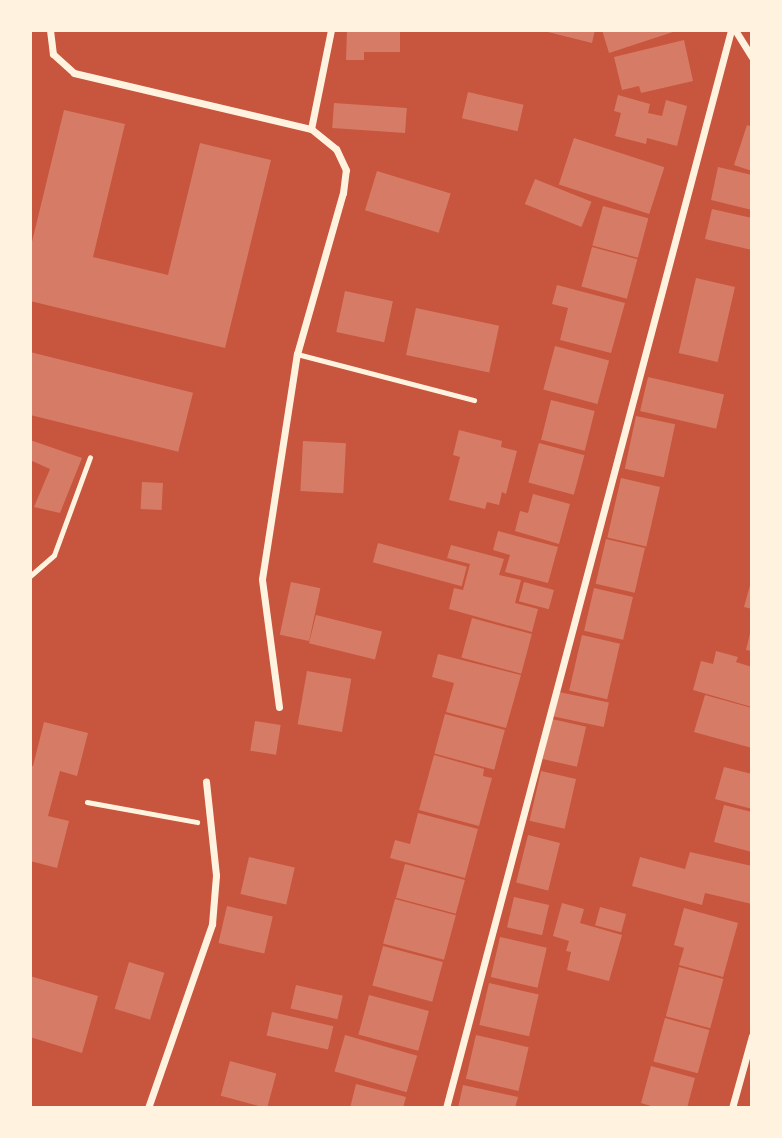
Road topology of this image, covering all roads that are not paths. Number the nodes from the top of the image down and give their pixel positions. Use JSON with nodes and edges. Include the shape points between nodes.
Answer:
{"nodes":[{"id":1,"x":50,"y":30,"type":"edge"},
{"id":2,"x":331,"y":30,"type":"edge"},
{"id":3,"x":733,"y":30,"type":"edge"},
{"id":4,"x":752,"y":57,"type":"edge"},
{"id":5,"x":311,"y":129,"type":"junction"},
{"id":6,"x":297,"y":354,"type":"junction"},
{"id":7,"x":474,"y":400,"type":"dead end"},
{"id":8,"x":90,"y":457,"type":"dead end"},
{"id":9,"x":30,"y":576,"type":"edge"},
{"id":10,"x":279,"y":707,"type":"dead end"},
{"id":11,"x":206,"y":782,"type":"dead end"},
{"id":12,"x":752,"y":1035,"type":"edge"},
{"id":13,"x":148,"y":1108,"type":"edge"},
{"id":14,"x":446,"y":1108,"type":"edge"},
{"id":15,"x":732,"y":1108,"type":"edge"}],
"edges":[{"from":1,"to":5,"type":"street","via":[[52,54],[74,73]]},
{"from":2,"to":5,"type":"street"},
{"from":3,"to":4,"type":"street"},
{"from":3,"to":14,"type":"street"},
{"from":5,"to":6,"type":"street","via":[[336,149],[345,170],[343,193]]},
{"from":6,"to":7,"type":"lane"},
{"from":6,"to":10,"type":"street","via":[[262,579]]},
{"from":8,"to":9,"type":"lane","via":[[54,555]]},
{"from":11,"to":13,"type":"street","via":[[216,875],[212,924]]},
{"from":12,"to":15,"type":"street"}]}
